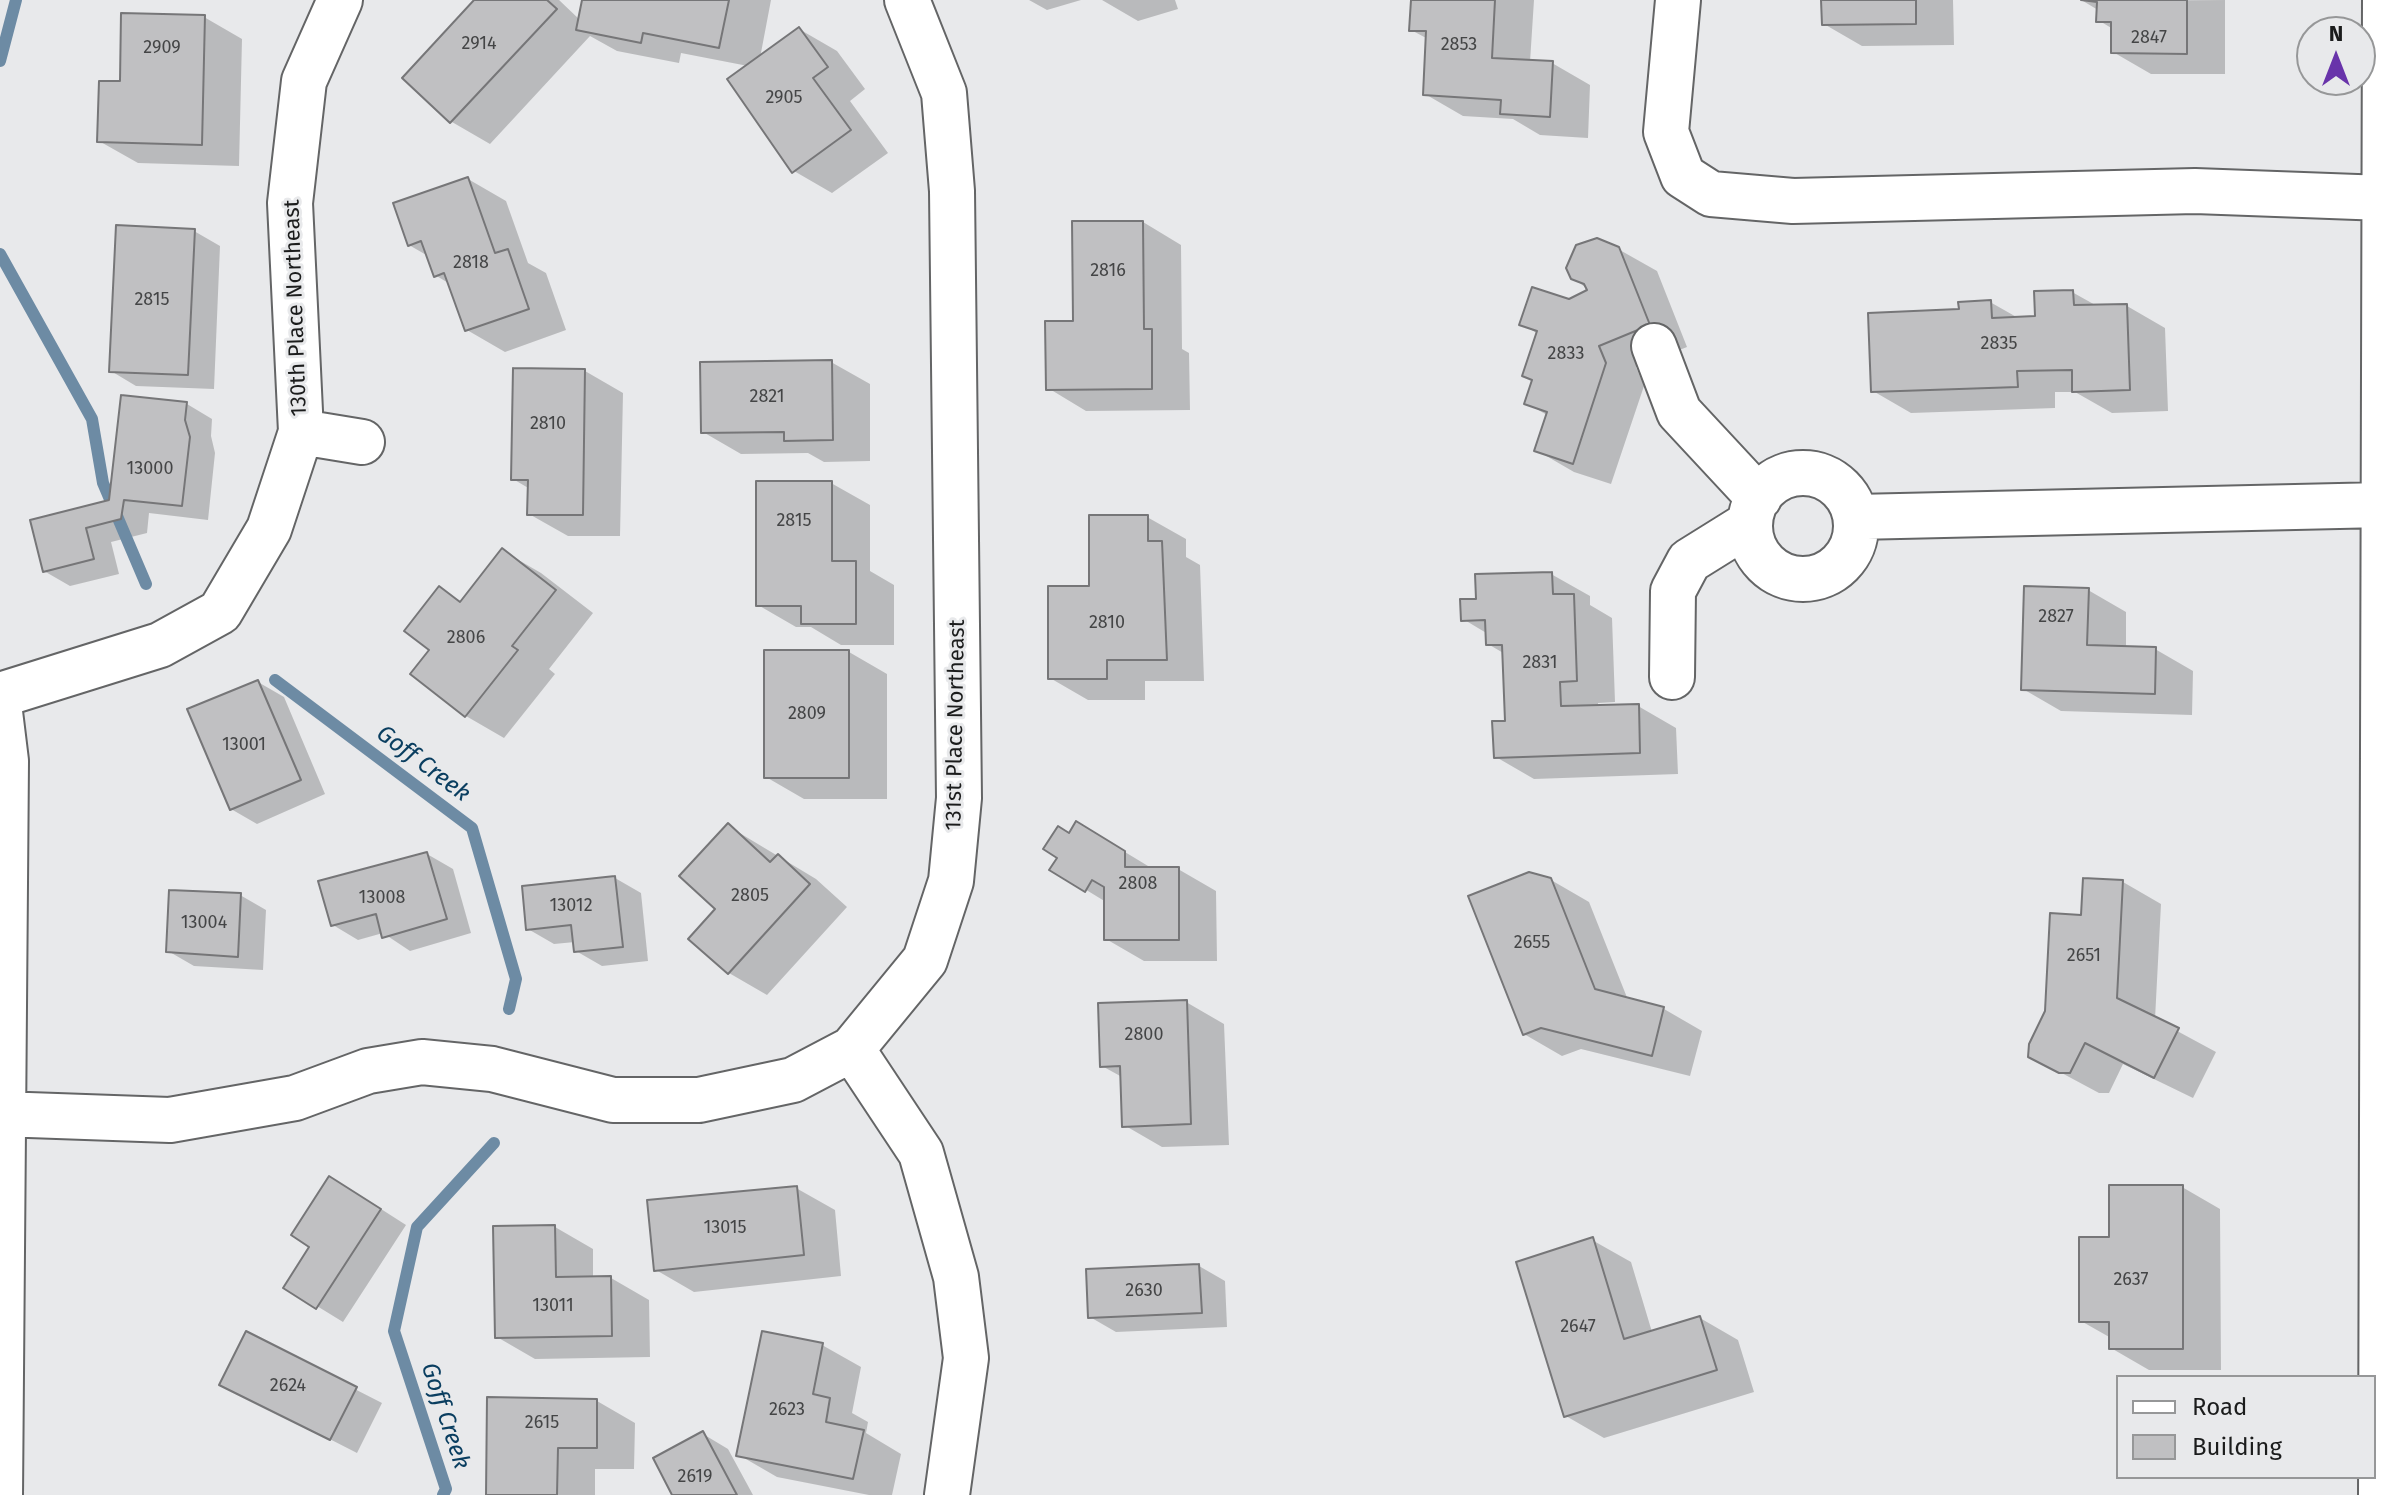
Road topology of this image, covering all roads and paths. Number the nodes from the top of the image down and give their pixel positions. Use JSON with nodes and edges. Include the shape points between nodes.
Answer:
{"nodes":[{"id":1,"x":340,"y":0,"type":"edge"},
{"id":2,"x":907,"y":0,"type":"edge"},
{"id":3,"x":1678,"y":0,"type":"edge"},
{"id":4,"x":2385,"y":0,"type":"edge"},
{"id":5,"x":2384,"y":198,"type":"junction"},
{"id":6,"x":1654,"y":346,"type":"dead end"},
{"id":7,"x":301,"y":432,"type":"junction"},
{"id":8,"x":362,"y":442,"type":"dead end"},
{"id":9,"x":2383,"y":505,"type":"junction"},
{"id":10,"x":1754,"y":510,"type":"junction"},
{"id":11,"x":1856,"y":517,"type":"junction"},
{"id":12,"x":2387,"y":672,"type":"edge"},
{"id":13,"x":1672,"y":677,"type":"dead end"},
{"id":14,"x":0,"y":695,"type":"edge"},
{"id":15,"x":0,"y":712,"type":"edge"},
{"id":16,"x":2387,"y":1040,"type":"edge"},
{"id":17,"x":852,"y":1049,"type":"junction"},
{"id":18,"x":3,"y":1114,"type":"edge"},
{"id":19,"x":0,"y":1495,"type":"edge"},
{"id":20,"x":947,"y":1495,"type":"edge"},
{"id":21,"x":2381,"y":1495,"type":"edge"}],
"edges":[{"from":1,"to":7,"type":"street","name":"130th Place Northeast","via":[[304,81],[290,203]]},
{"from":2,"to":17,"type":"street","name":"131st Place Northeast","via":[[944,93],[952,191],[959,798],[951,881],[925,960]]},
{"from":3,"to":5,"type":"street","via":[[1666,132],[1683,176],[1711,194],[1793,201],[2195,191]]},
{"from":4,"to":5,"type":"street"},
{"from":5,"to":9,"type":"street"},
{"from":6,"to":10,"type":"street","via":[[1679,412]]},
{"from":7,"to":8,"type":"street"},
{"from":7,"to":14,"type":"street","via":[[269,529],[220,612],[160,645]]},
{"from":9,"to":11,"type":"street"},
{"from":9,"to":12,"type":"street"},
{"from":10,"to":11,"type":"street","via":[[1776,480],[1809,473],[1840,487]]},
{"from":10,"to":11,"type":"street","via":[[1752,540],[1759,557],[1780,573],[1806,579],[1824,575],[1845,559],[1856,535]]},
{"from":10,"to":13,"type":"street","via":[[1689,561],[1673,591]]},
{"from":12,"to":16,"type":"street"},
{"from":15,"to":18,"type":"street","via":[[6,761]]},
{"from":16,"to":21,"type":"street"},
{"from":17,"to":18,"type":"street","via":[[793,1080],[699,1100],[613,1100],[492,1069],[422,1062],[368,1071],[295,1098],[170,1120]]},
{"from":17,"to":20,"type":"street","via":[[921,1153],[956,1277],[966,1358]]},
{"from":18,"to":19,"type":"street"}]}
